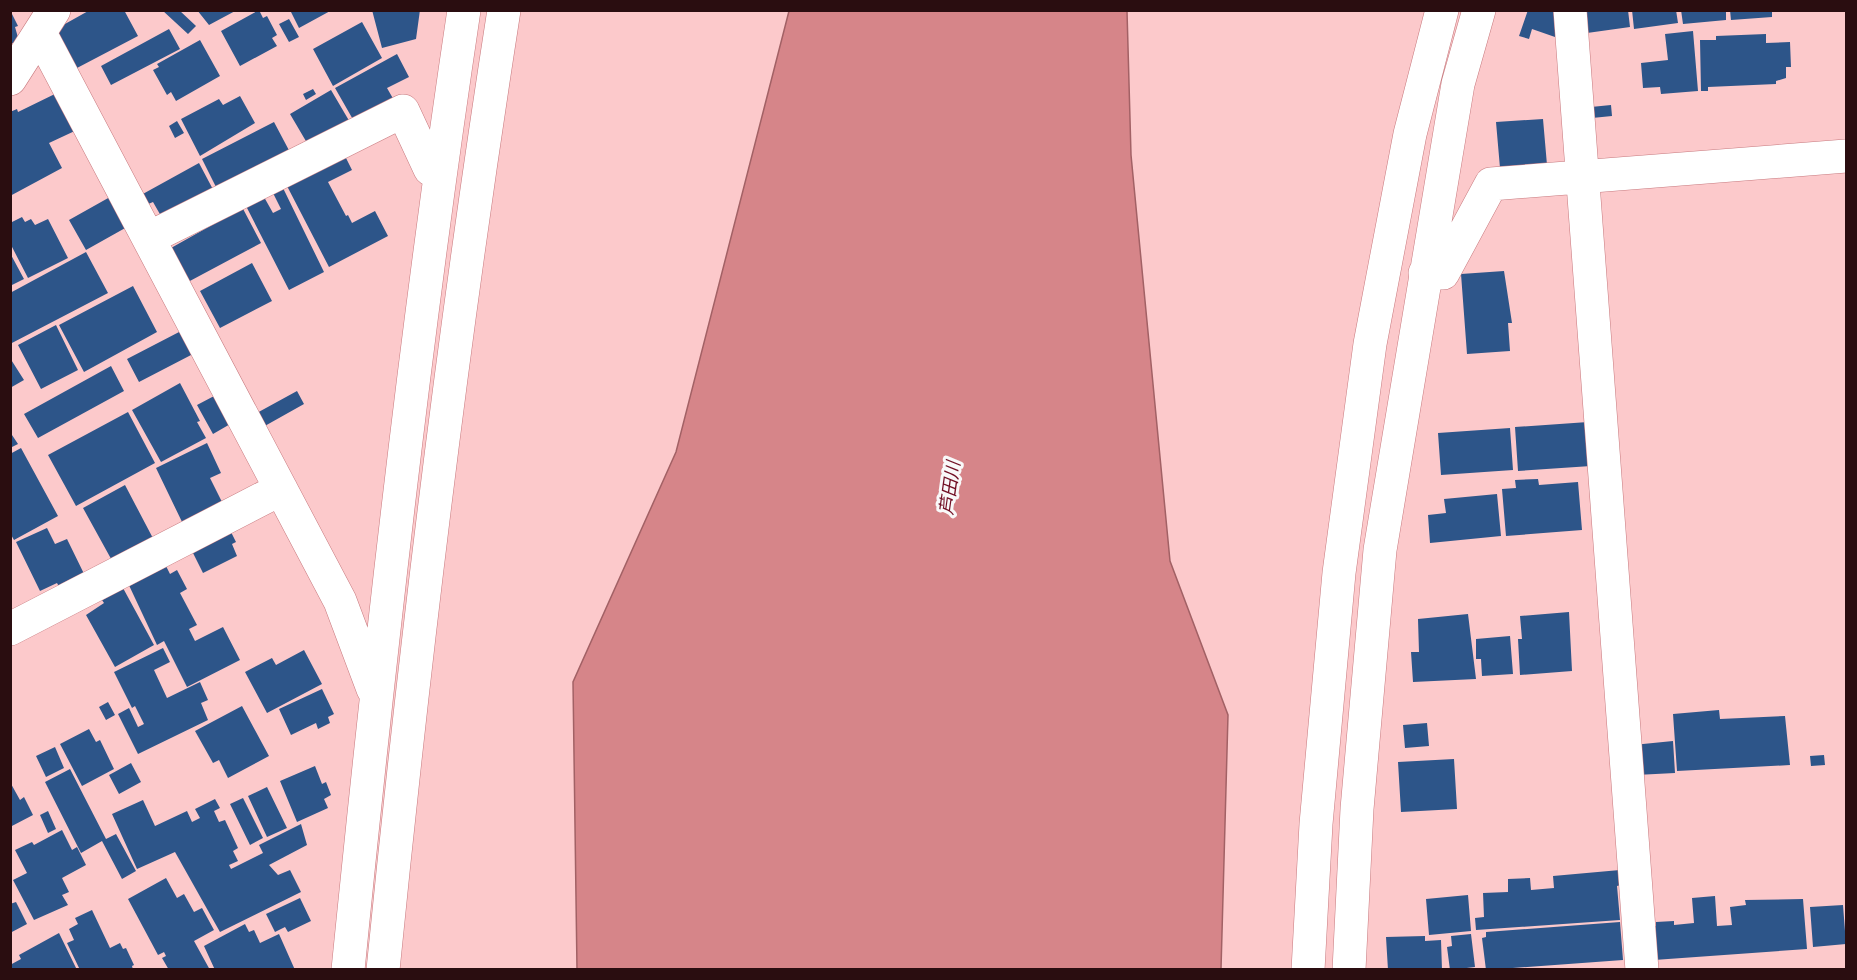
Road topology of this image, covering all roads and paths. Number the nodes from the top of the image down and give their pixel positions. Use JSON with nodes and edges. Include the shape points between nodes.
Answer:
{"nodes":[{"id":1,"x":464,"y":10,"type":"edge"},
{"id":2,"x":504,"y":10,"type":"edge"},
{"id":3,"x":1442,"y":10,"type":"edge"},
{"id":4,"x":1479,"y":10,"type":"edge"},
{"id":5,"x":1570,"y":10,"type":"edge"},
{"id":6,"x":47,"y":22,"type":"edge"},
{"id":7,"x":10,"y":79,"type":"edge"},
{"id":8,"x":1846,"y":156,"type":"edge"},
{"id":9,"x":439,"y":175,"type":"junction"},
{"id":10,"x":1582,"y":176,"type":"junction"},
{"id":11,"x":149,"y":238,"type":"junction"},
{"id":12,"x":1425,"y":273,"type":"junction"},
{"id":13,"x":281,"y":489,"type":"junction"},
{"id":14,"x":10,"y":629,"type":"edge"},
{"id":15,"x":376,"y":695,"type":"junction"},
{"id":16,"x":348,"y":969,"type":"edge"},
{"id":17,"x":383,"y":969,"type":"edge"},
{"id":18,"x":1308,"y":969,"type":"edge"},
{"id":19,"x":1349,"y":969,"type":"edge"},
{"id":20,"x":1642,"y":969,"type":"edge"}],
"edges":[{"from":1,"to":9,"type":"street"},
{"from":2,"to":17,"type":"street","via":[[464,265]]},
{"from":3,"to":18,"type":"street","via":[[1410,134],[1370,344],[1339,573],[1316,824]]},
{"from":4,"to":12,"type":"street","via":[[1458,84]]},
{"from":5,"to":10,"type":"street"},
{"from":6,"to":7,"type":"street"},
{"from":6,"to":11,"type":"street"},
{"from":8,"to":10,"type":"street"},
{"from":9,"to":11,"type":"street","via":[[430,169],[403,111]]},
{"from":9,"to":15,"type":"street"},
{"from":10,"to":12,"type":"street","via":[[1491,184],[1443,273]]},
{"from":10,"to":20,"type":"street"},
{"from":11,"to":13,"type":"street"},
{"from":12,"to":19,"type":"street","via":[[1380,550],[1357,810]]},
{"from":13,"to":14,"type":"street"},
{"from":13,"to":15,"type":"street","via":[[340,601]]},
{"from":15,"to":16,"type":"street"}]}
